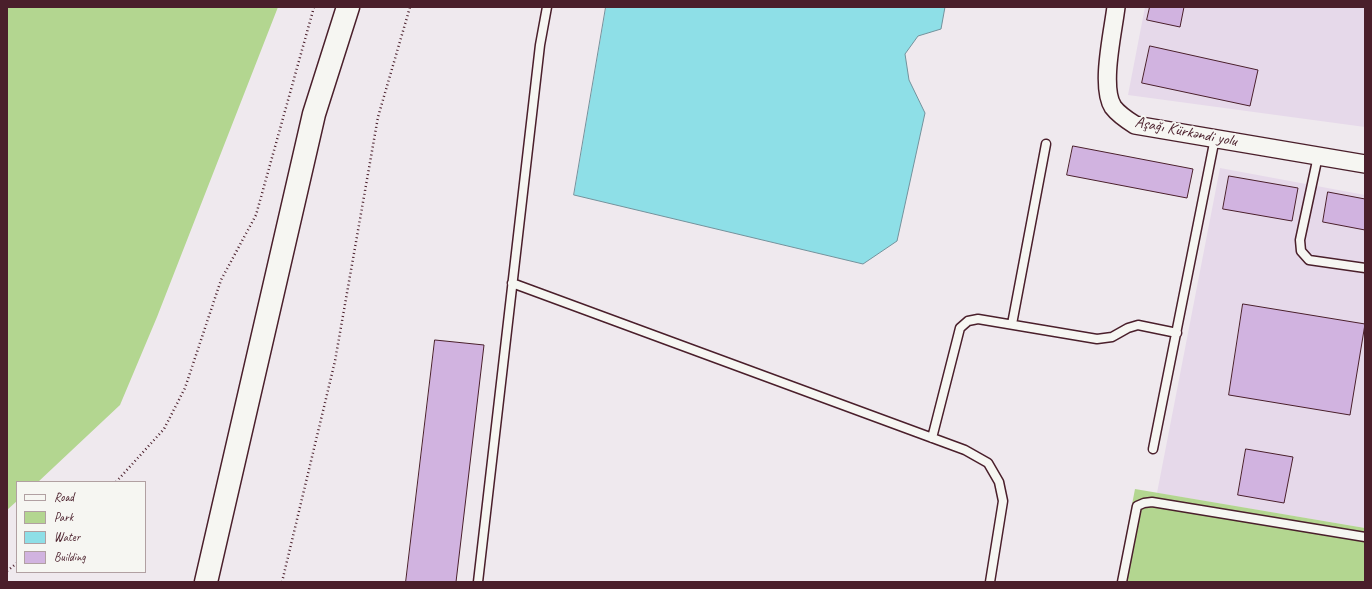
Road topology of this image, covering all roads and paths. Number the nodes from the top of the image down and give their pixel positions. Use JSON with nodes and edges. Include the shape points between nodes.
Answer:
{"nodes":[{"id":1,"x":314,"y":7,"type":"edge"},
{"id":2,"x":348,"y":7,"type":"edge"},
{"id":3,"x":410,"y":7,"type":"edge"},
{"id":4,"x":547,"y":7,"type":"edge"},
{"id":5,"x":1116,"y":7,"type":"edge"},
{"id":6,"x":1215,"y":138,"type":"junction"},
{"id":7,"x":1046,"y":144,"type":"dead end"},
{"id":8,"x":1318,"y":156,"type":"junction"},
{"id":9,"x":1365,"y":164,"type":"edge"},
{"id":10,"x":1365,"y":268,"type":"edge"},
{"id":11,"x":512,"y":283,"type":"junction"},
{"id":12,"x":1012,"y":324,"type":"junction"},
{"id":13,"x":1177,"y":333,"type":"junction"},
{"id":14,"x":932,"y":438,"type":"junction"},
{"id":15,"x":1153,"y":449,"type":"dead end"},
{"id":16,"x":117,"y":481,"type":"edge"},
{"id":17,"x":1365,"y":537,"type":"edge"},
{"id":18,"x":16,"y":564,"type":"edge"},
{"id":19,"x":7,"y":571,"type":"edge"},
{"id":20,"x":206,"y":582,"type":"edge"},
{"id":21,"x":282,"y":582,"type":"edge"},
{"id":22,"x":478,"y":582,"type":"edge"},
{"id":23,"x":990,"y":582,"type":"edge"},
{"id":24,"x":1122,"y":582,"type":"edge"}],
"edges":[{"from":1,"to":16,"type":"path","via":[[256,215],[221,280],[185,388],[164,429]]},
{"from":2,"to":20,"type":"main road","via":[[314,114]]},
{"from":3,"to":21,"type":"path","via":[[378,117],[335,361]]},
{"from":4,"to":11,"type":"lane","via":[[540,45]]},
{"from":5,"to":6,"type":"street","name":"Aşağı Kürkəndi yolu","via":[[1107,78],[1108,94],[1113,107],[1123,118],[1135,124]]},
{"from":6,"to":8,"type":"street","name":"Aşağı Kürkəndi yolu"},
{"from":6,"to":13,"type":"lane"},
{"from":7,"to":12,"type":"lane"},
{"from":8,"to":9,"type":"street","name":"Aşağı Kürkəndi yolu"},
{"from":8,"to":10,"type":"lane","via":[[1300,240],[1301,252],[1309,260]]},
{"from":11,"to":14,"type":"lane"},
{"from":11,"to":22,"type":"lane"},
{"from":12,"to":13,"type":"lane","via":[[1097,339],[1112,337],[1138,325]]},
{"from":12,"to":14,"type":"lane","via":[[978,318],[968,321],[960,328]]},
{"from":13,"to":15,"type":"lane"},
{"from":14,"to":23,"type":"lane","via":[[965,450],[988,463],[999,482],[1002,501]]},
{"from":17,"to":24,"type":"lane","via":[[1152,502],[1144,503],[1137,506]]},
{"from":18,"to":19,"type":"path"}]}
